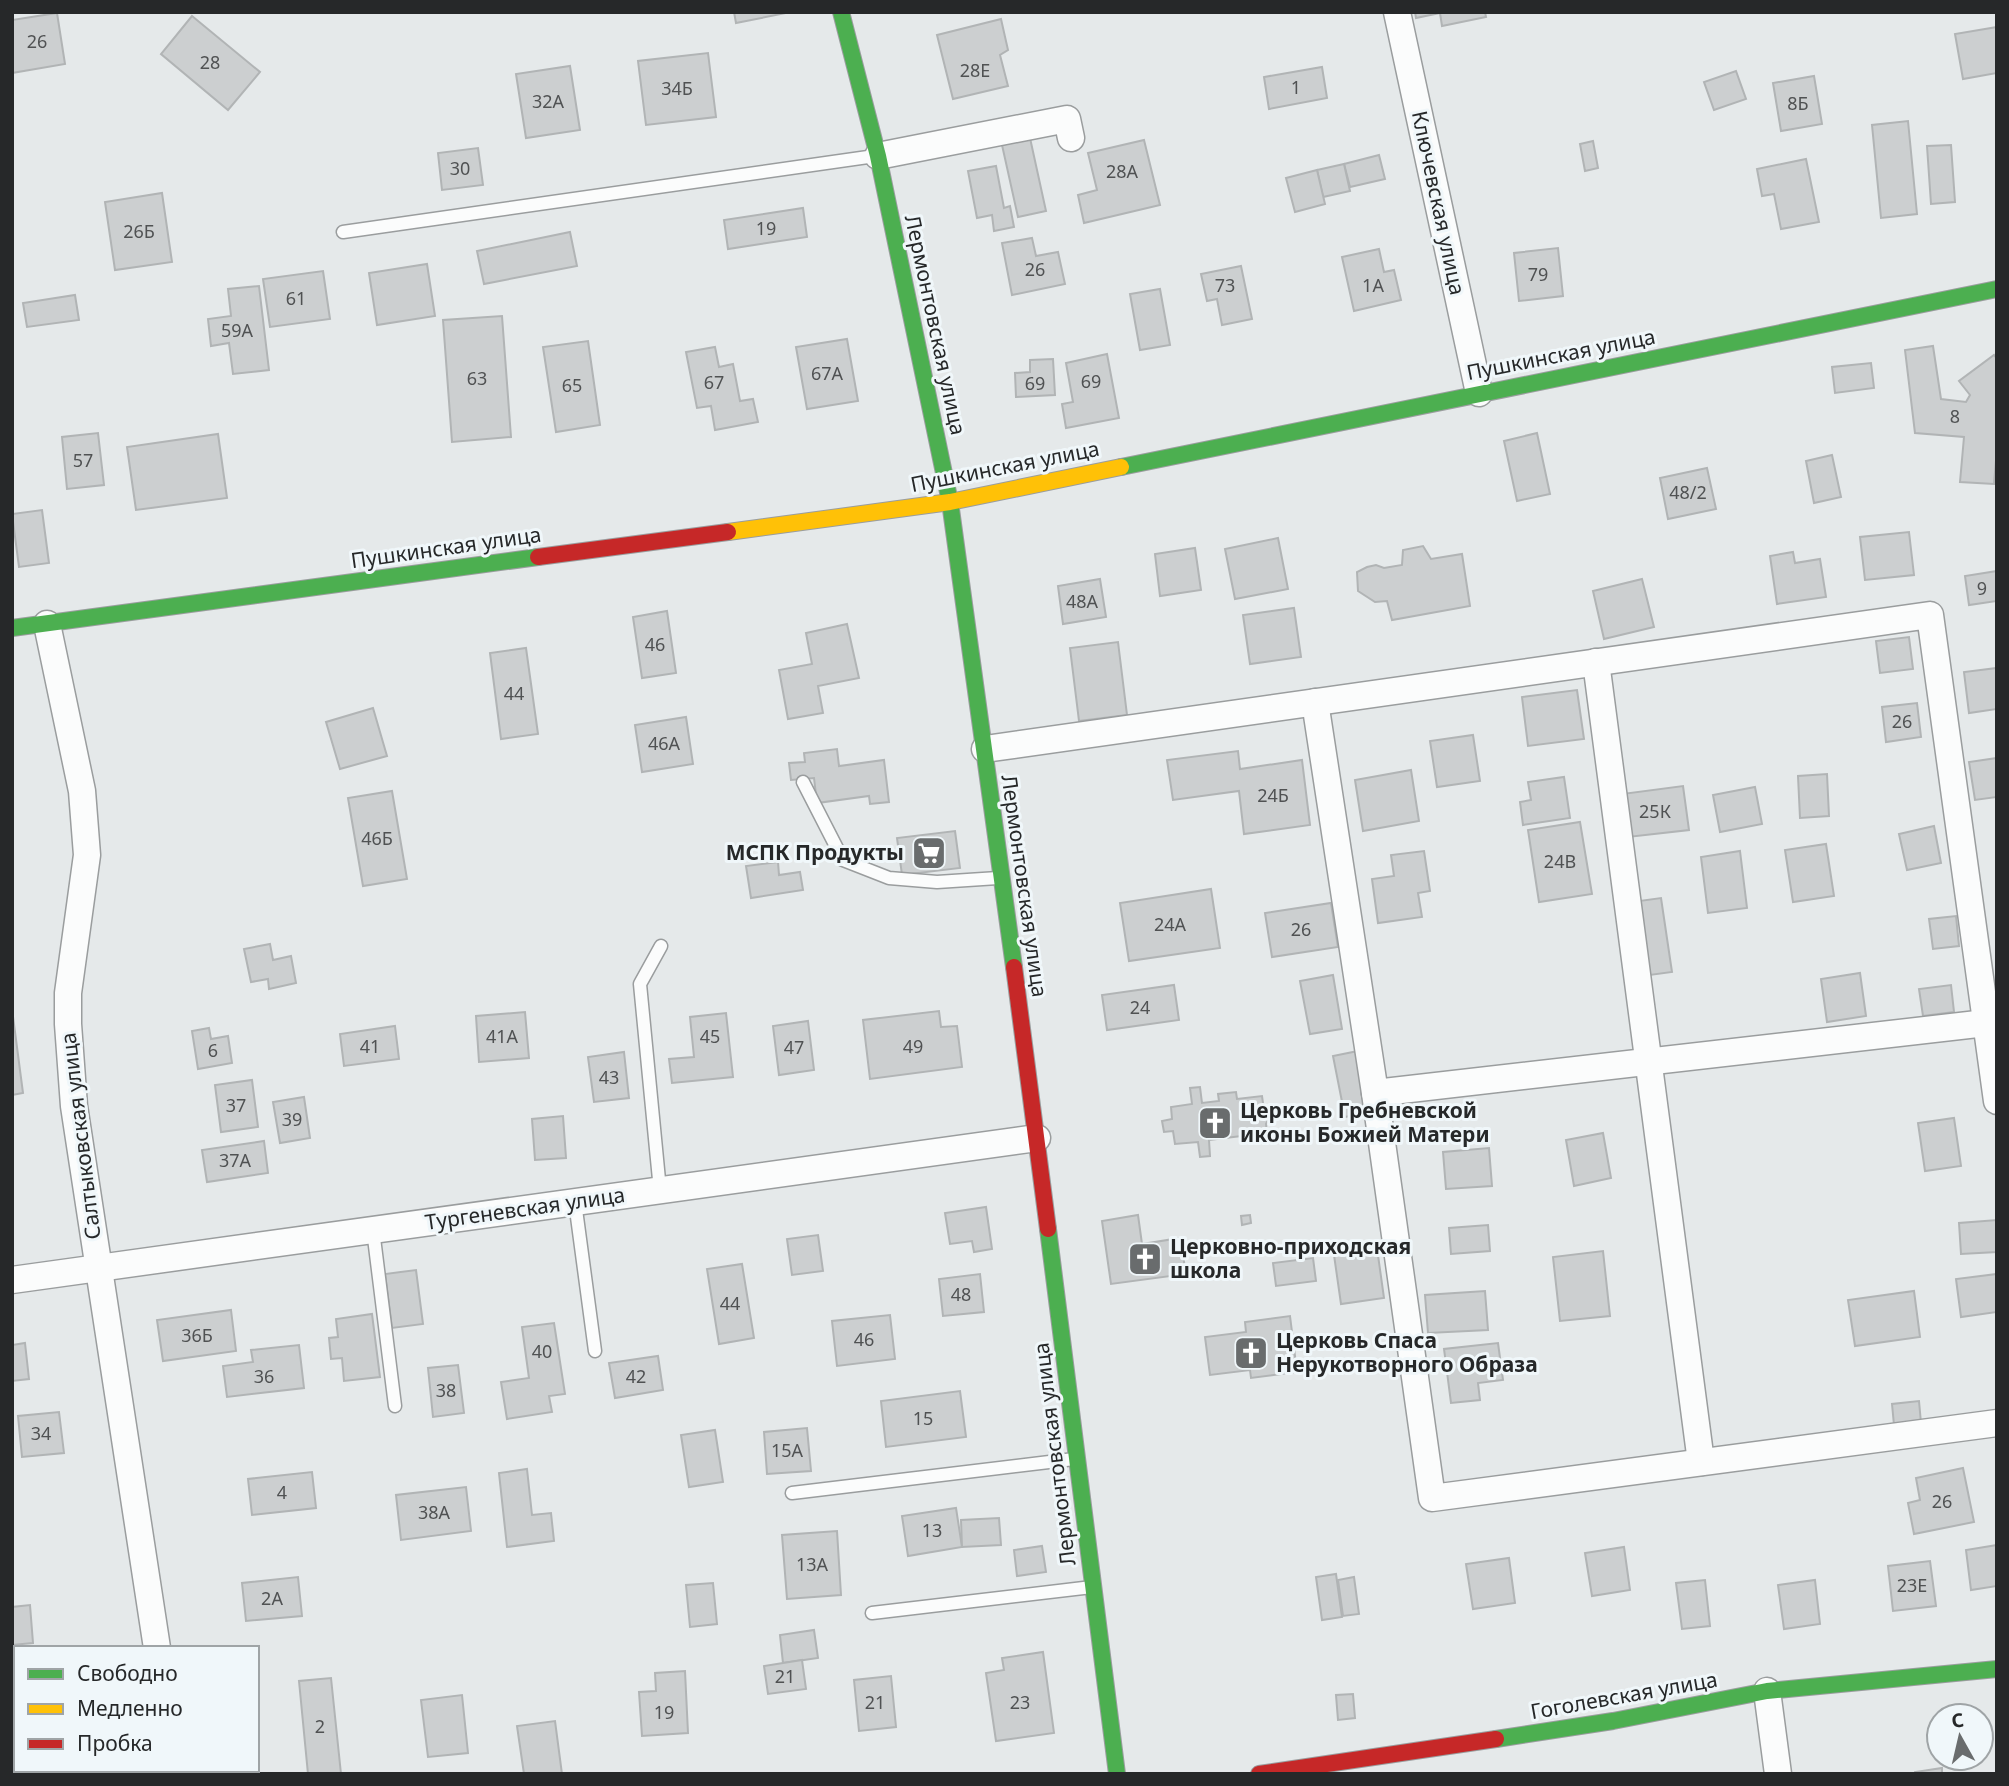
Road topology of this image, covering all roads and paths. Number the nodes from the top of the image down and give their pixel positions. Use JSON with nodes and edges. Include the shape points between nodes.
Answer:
{"nodes":[{"id":1,"x":841,"y":12,"type":"edge"},
{"id":2,"x":1397,"y":12,"type":"edge"},
{"id":3,"x":1071,"y":138,"type":"dead end"},
{"id":4,"x":878,"y":156,"type":"junction"},
{"id":5,"x":343,"y":232,"type":"dead end"},
{"id":6,"x":1997,"y":289,"type":"edge"},
{"id":7,"x":1479,"y":393,"type":"junction"},
{"id":8,"x":950,"y":502,"type":"junction"},
{"id":9,"x":47,"y":624,"type":"junction"},
{"id":10,"x":12,"y":628,"type":"edge"},
{"id":11,"x":1596,"y":662,"type":"junction"},
{"id":12,"x":1315,"y":702,"type":"junction"},
{"id":13,"x":985,"y":749,"type":"junction"},
{"id":14,"x":803,"y":782,"type":"dead end"},
{"id":15,"x":1002,"y":878,"type":"junction"},
{"id":16,"x":661,"y":946,"type":"dead end"},
{"id":17,"x":1986,"y":1023,"type":"junction"},
{"id":18,"x":1648,"y":1061,"type":"junction"},
{"id":19,"x":1375,"y":1093,"type":"junction"},
{"id":20,"x":1997,"y":1101,"type":"edge"},
{"id":21,"x":1037,"y":1138,"type":"junction"},
{"id":22,"x":660,"y":1190,"type":"junction"},
{"id":23,"x":575,"y":1202,"type":"junction"},
{"id":24,"x":373,"y":1230,"type":"junction"},
{"id":25,"x":98,"y":1269,"type":"junction"},
{"id":26,"x":12,"y":1280,"type":"edge"},
{"id":27,"x":595,"y":1351,"type":"dead end"},
{"id":28,"x":395,"y":1406,"type":"dead end"},
{"id":29,"x":1997,"y":1423,"type":"edge"},
{"id":30,"x":1077,"y":1458,"type":"junction"},
{"id":31,"x":1701,"y":1462,"type":"junction"},
{"id":32,"x":792,"y":1493,"type":"dead end"},
{"id":33,"x":1092,"y":1587,"type":"junction"},
{"id":34,"x":872,"y":1613,"type":"dead end"},
{"id":35,"x":157,"y":1646,"type":"edge"},
{"id":36,"x":1997,"y":1669,"type":"edge"},
{"id":37,"x":1767,"y":1691,"type":"junction"},
{"id":38,"x":1348,"y":1767,"type":"edge"},
{"id":39,"x":1117,"y":1774,"type":"edge"},
{"id":40,"x":1259,"y":1774,"type":"edge"},
{"id":41,"x":1778,"y":1774,"type":"edge"}],
"edges":[{"from":1,"to":4,"type":"street","name":"Лермонтовская улица"},
{"from":2,"to":7,"type":"street","name":"Ключевская улица"},
{"from":3,"to":4,"type":"street","via":[[1067,119]]},
{"from":4,"to":5,"type":"lane"},
{"from":4,"to":8,"type":"street","name":"Лермонтовская улица"},
{"from":6,"to":7,"type":"street","name":"Пушкинская улица"},
{"from":7,"to":8,"type":"street","name":"Пушкинская улица"},
{"from":8,"to":9,"type":"street","name":"Пушкинская улица"},
{"from":8,"to":13,"type":"street","name":"Лермонтовская улица"},
{"from":9,"to":10,"type":"street","name":"Пушкинская улица"},
{"from":9,"to":25,"type":"street","name":"Салтыковская улица","via":[[83,803],[87,855],[68,1024],[74,1106]]},
{"from":11,"to":12,"type":"street"},
{"from":11,"to":17,"type":"street","via":[[1930,615]]},
{"from":11,"to":18,"type":"street"},
{"from":12,"to":13,"type":"street"},
{"from":12,"to":19,"type":"street"},
{"from":13,"to":15,"type":"street","name":"Лермонтовская улица"},
{"from":14,"to":15,"type":"lane","via":[[843,860],[889,878],[937,882]]},
{"from":15,"to":21,"type":"street","name":"Лермонтовская улица"},
{"from":16,"to":22,"type":"lane","via":[[640,984]]},
{"from":17,"to":18,"type":"street"},
{"from":17,"to":20,"type":"street"},
{"from":18,"to":19,"type":"street"},
{"from":18,"to":31,"type":"street"},
{"from":19,"to":31,"type":"street","via":[[1432,1498]]},
{"from":21,"to":22,"type":"street","name":"Тургеневская улица"},
{"from":21,"to":30,"type":"street","name":"Лермонтовская улица"},
{"from":22,"to":23,"type":"street","name":"Тургеневская улица"},
{"from":23,"to":24,"type":"street","name":"Тургеневская улица"},
{"from":23,"to":27,"type":"lane"},
{"from":24,"to":25,"type":"street","name":"Тургеневская улица"},
{"from":24,"to":28,"type":"lane"},
{"from":25,"to":26,"type":"street","name":"Тургеневская улица"},
{"from":25,"to":35,"type":"street","name":"Салтыковская улица"},
{"from":29,"to":31,"type":"street"},
{"from":30,"to":32,"type":"lane"},
{"from":30,"to":33,"type":"street","name":"Лермонтовская улица"},
{"from":33,"to":34,"type":"lane"},
{"from":33,"to":39,"type":"street","name":"Лермонтовская улица"},
{"from":36,"to":37,"type":"street","name":"Гоголевская улица"},
{"from":37,"to":38,"type":"street","name":"Гоголевская улица"},
{"from":37,"to":41,"type":"street"},
{"from":38,"to":40,"type":"street","name":"Гоголевская улица"}]}
